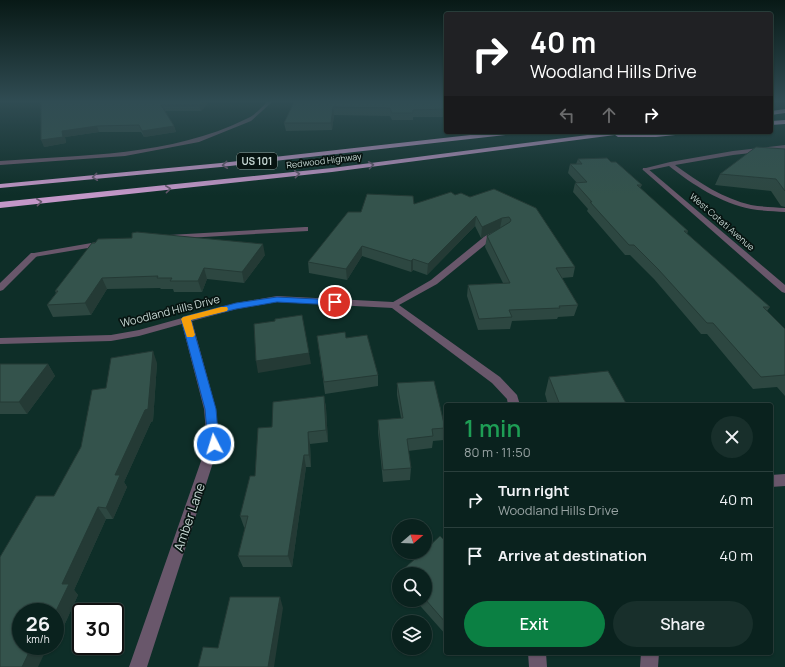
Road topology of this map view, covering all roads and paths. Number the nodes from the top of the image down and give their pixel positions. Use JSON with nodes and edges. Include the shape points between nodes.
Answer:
{"nodes":[{"id":1,"x":216,"y":133,"type":"edge"},
{"id":2,"x":498,"y":134,"type":"edge"},
{"id":3,"x":612,"y":134,"type":"edge"},
{"id":4,"x":666,"y":134,"type":"edge"},
{"id":5,"x":598,"y":136,"type":"junction"},
{"id":6,"x":785,"y":147,"type":"edge"},
{"id":7,"x":0,"y":163,"type":"edge"},
{"id":8,"x":670,"y":164,"type":"junction"},
{"id":9,"x":0,"y":186,"type":"edge"},
{"id":10,"x":0,"y":205,"type":"edge"},
{"id":11,"x":785,"y":210,"type":"edge"},
{"id":12,"x":305,"y":229,"type":"dead end"},
{"id":13,"x":504,"y":231,"type":"edge"},
{"id":14,"x":159,"y":238,"type":"edge"},
{"id":15,"x":113,"y":241,"type":"edge"},
{"id":16,"x":0,"y":288,"type":"edge"},
{"id":17,"x":785,"y":290,"type":"edge"},
{"id":18,"x":393,"y":305,"type":"junction"},
{"id":19,"x":186,"y":319,"type":"junction"},
{"id":20,"x":0,"y":341,"type":"edge"},
{"id":21,"x":514,"y":403,"type":"edge"},
{"id":22,"x":785,"y":480,"type":"edge"},
{"id":23,"x":773,"y":481,"type":"edge"},
{"id":24,"x":537,"y":655,"type":"edge"},
{"id":25,"x":650,"y":655,"type":"edge"},
{"id":26,"x":138,"y":667,"type":"edge"},
{"id":27,"x":538,"y":667,"type":"edge"},
{"id":28,"x":649,"y":667,"type":"edge"}],
"edges":[{"from":1,"to":7,"type":"street","via":[[199,140],[125,154]]},
{"from":2,"to":9,"type":"highway","name":"Redwood Highway","number":"US 101","one_way":true,"via":[[222,165]]},
{"from":3,"to":5,"type":"highway","name":"Redwood Highway","number":"US 101"},
{"from":4,"to":5,"type":"highway"},
{"from":10,"to":5,"type":"highway","name":"Redwood Highway","number":"US 101","one_way":true,"via":[[332,170]]},
{"from":6,"to":8,"type":"street"},
{"from":8,"to":11,"type":"street","via":[[684,176],[738,203]]},
{"from":8,"to":17,"type":"street","name":"West Cotati Avenue","via":[[645,169]]},
{"from":12,"to":14,"type":"street"},
{"from":13,"to":18,"type":"street","via":[[488,238],[434,282]]},
{"from":15,"to":16,"type":"street","via":[[34,256]]},
{"from":18,"to":19,"type":"street","name":"Woodland Hills Drive","via":[[277,299]]},
{"from":18,"to":21,"type":"street","via":[[496,380],[513,398]]},
{"from":19,"to":20,"type":"street","name":"Woodland Hills Drive","via":[[139,333],[111,338]]},
{"from":19,"to":26,"type":"street","name":"Amber Lane","via":[[210,409],[214,444]]},
{"from":22,"to":23,"type":"street"},
{"from":24,"to":27,"type":"street"},
{"from":25,"to":28,"type":"street"}]}
